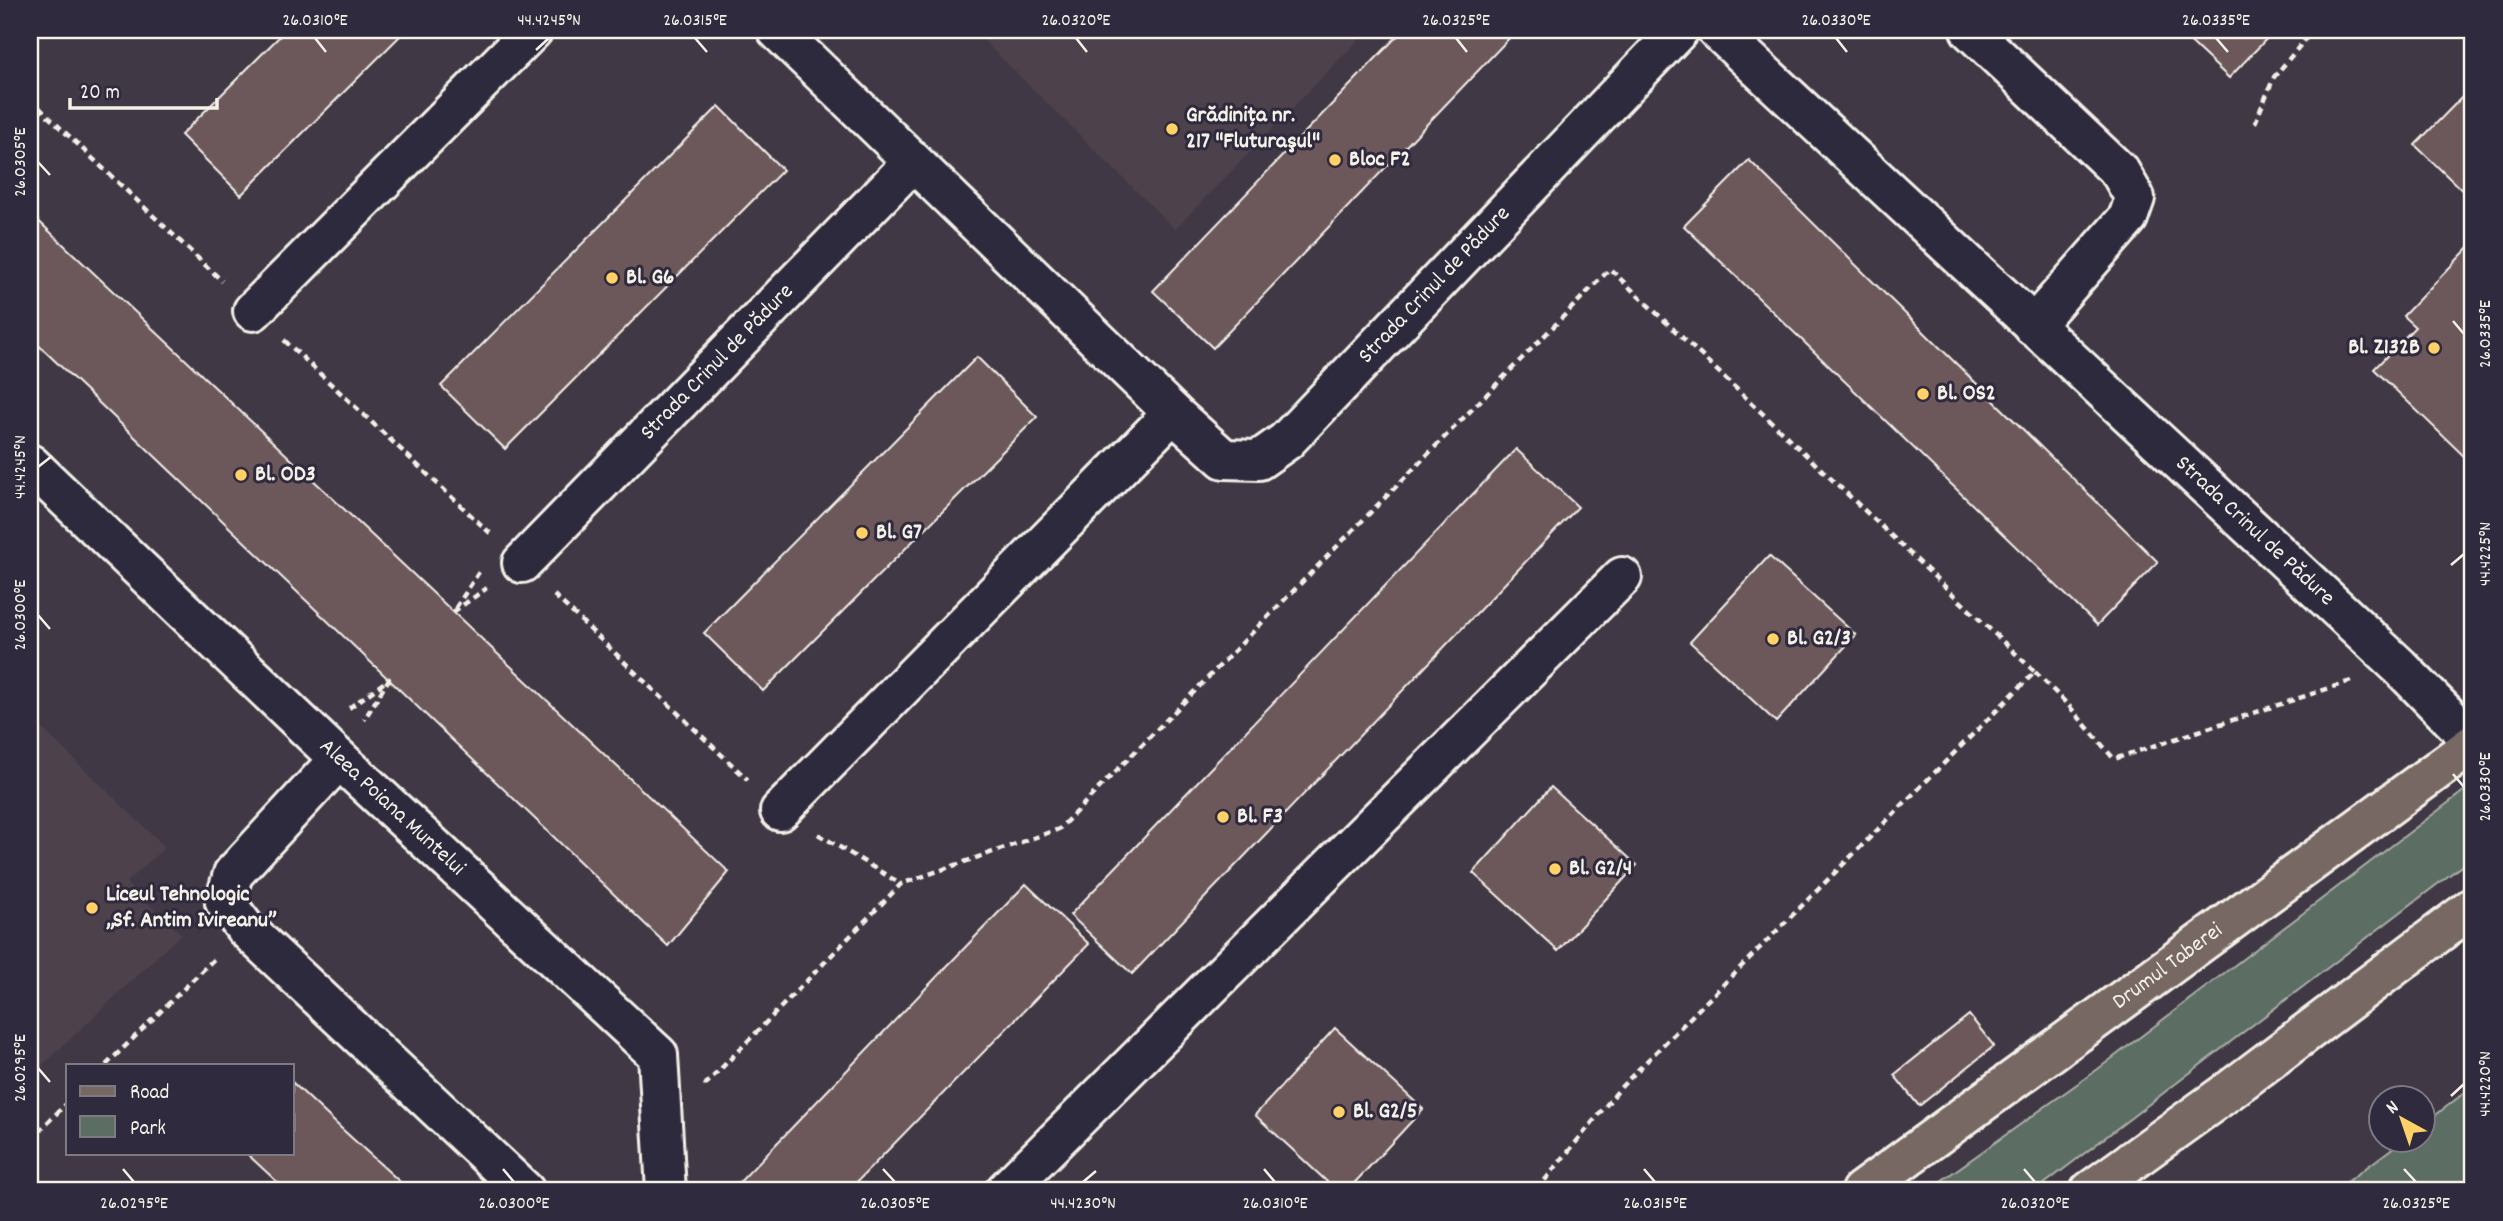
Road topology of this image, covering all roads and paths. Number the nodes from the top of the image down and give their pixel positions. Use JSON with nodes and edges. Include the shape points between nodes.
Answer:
{"nodes":[{"id":1,"x":533,"y":30,"type":"edge"},
{"id":2,"x":777,"y":30,"type":"edge"},
{"id":3,"x":1679,"y":30,"type":"edge"},
{"id":4,"x":1717,"y":30,"type":"edge"},
{"id":5,"x":1970,"y":30,"type":"edge"},
{"id":6,"x":2313,"y":30,"type":"edge"},
{"id":7,"x":30,"y":99,"type":"edge"},
{"id":8,"x":2255,"y":123,"type":"dead end"},
{"id":9,"x":914,"y":162,"type":"junction"},
{"id":10,"x":253,"y":311,"type":"junction"},
{"id":11,"x":2033,"y":326,"type":"junction"},
{"id":12,"x":1173,"y":413,"type":"junction"},
{"id":13,"x":30,"y":464,"type":"edge"},
{"id":14,"x":522,"y":563,"type":"junction"},
{"id":15,"x":1622,"y":577,"type":"dead end"},
{"id":16,"x":2399,"y":666,"type":"junction"},
{"id":17,"x":2035,"y":672,"type":"dead end"},
{"id":18,"x":2473,"y":742,"type":"edge"},
{"id":19,"x":340,"y":759,"type":"junction"},
{"id":20,"x":780,"y":811,"type":"junction"},
{"id":21,"x":901,"y":884,"type":"dead end"},
{"id":22,"x":2473,"y":906,"type":"edge"},
{"id":23,"x":245,"y":928,"type":"junction"},
{"id":24,"x":107,"y":1064,"type":"edge"},
{"id":25,"x":66,"y":1104,"type":"edge"},
{"id":26,"x":30,"y":1140,"type":"edge"},
{"id":27,"x":525,"y":1191,"type":"edge"},
{"id":28,"x":666,"y":1191,"type":"edge"},
{"id":29,"x":1005,"y":1191,"type":"edge"},
{"id":30,"x":1861,"y":1191,"type":"edge"},
{"id":31,"x":2090,"y":1191,"type":"edge"}],
"edges":[{"from":1,"to":10,"type":"street"},
{"from":2,"to":9,"type":"street","name":"Strada Crinul de Pădure"},
{"from":3,"to":12,"type":"street","name":"Strada Crinul de Pădure","via":[[1286,441],[1259,460],[1224,459]]},
{"from":4,"to":11,"type":"street","name":"Strada Crinul de Pădure"},
{"from":5,"to":11,"type":"street","via":[[2120,172],[2135,198],[2128,218]]},
{"from":6,"to":8,"type":"path","via":[[2274,77]]},
{"from":7,"to":10,"type":"path"},
{"from":9,"to":12,"type":"street","name":"Strada Crinul de Pădure"},
{"from":9,"to":14,"type":"street","name":"Strada Crinul de Pădure"},
{"from":10,"to":14,"type":"path"},
{"from":11,"to":16,"type":"street","name":"Strada Crinul de Pădure"},
{"from":12,"to":20,"type":"street"},
{"from":13,"to":19,"type":"street","name":"Aleea Poiana Muntelui"},
{"from":14,"to":20,"type":"path"},
{"from":15,"to":29,"type":"street"},
{"from":16,"to":17,"type":"path","via":[[2114,759]]},
{"from":16,"to":18,"type":"street","name":"Strada Crinul de Pădure"},
{"from":18,"to":30,"type":"main road","name":"Drumul Taberei"},
{"from":19,"to":23,"type":"street","via":[[233,874],[225,902]]},
{"from":19,"to":28,"type":"street","name":"Aleea Poiana Muntelui","via":[[658,1055]]},
{"from":20,"to":21,"type":"path"},
{"from":22,"to":31,"type":"main road"},
{"from":23,"to":24,"type":"path"},
{"from":23,"to":27,"type":"street"},
{"from":25,"to":26,"type":"path"}]}
